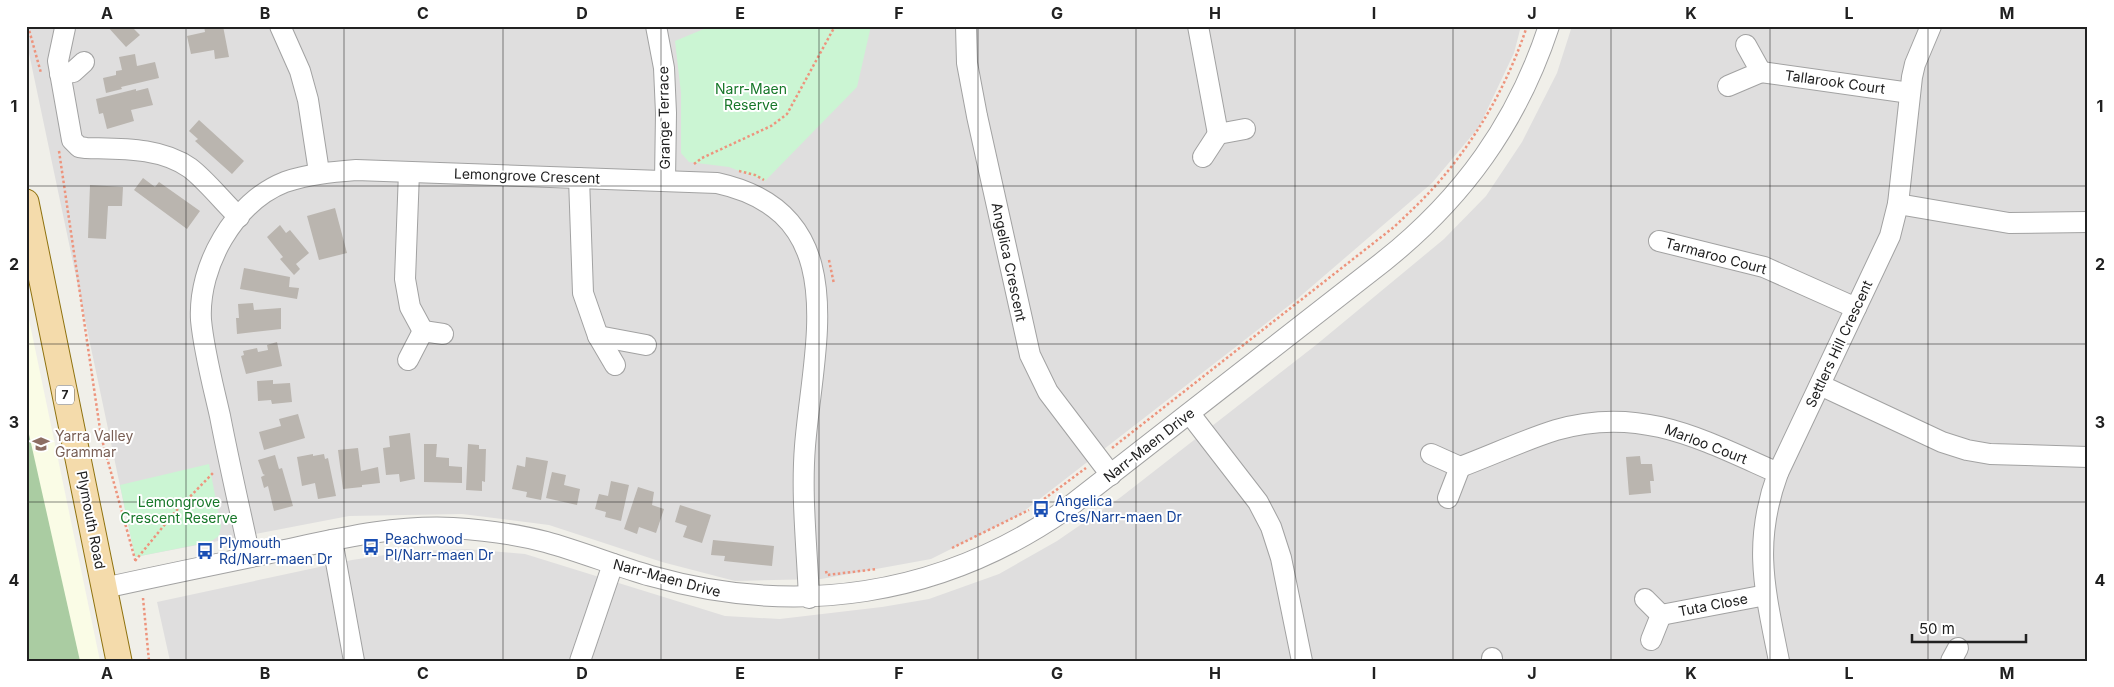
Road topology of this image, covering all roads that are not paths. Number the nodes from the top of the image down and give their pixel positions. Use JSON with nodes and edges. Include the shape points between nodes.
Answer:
{"nodes":[{"id":1,"x":280,"y":26,"type":"edge"},
{"id":2,"x":656,"y":26,"type":"edge"},
{"id":3,"x":966,"y":26,"type":"edge"},
{"id":4,"x":1198,"y":26,"type":"edge"},
{"id":5,"x":1549,"y":26,"type":"edge"},
{"id":6,"x":1931,"y":26,"type":"edge"},
{"id":7,"x":65,"y":28,"type":"dead end"},
{"id":8,"x":1746,"y":45,"type":"dead end"},
{"id":9,"x":84,"y":62,"type":"dead end"},
{"id":10,"x":1761,"y":72,"type":"junction"},
{"id":11,"x":51,"y":74,"type":"junction"},
{"id":12,"x":1728,"y":86,"type":"dead end"},
{"id":13,"x":1910,"y":93,"type":"junction"},
{"id":14,"x":1245,"y":129,"type":"dead end"},
{"id":15,"x":1218,"y":134,"type":"junction"},
{"id":16,"x":1203,"y":157,"type":"dead end"},
{"id":17,"x":319,"y":172,"type":"junction"},
{"id":18,"x":409,"y":172,"type":"junction"},
{"id":19,"x":579,"y":178,"type":"junction"},
{"id":20,"x":665,"y":181,"type":"junction"},
{"id":21,"x":26,"y":202,"type":"edge"},
{"id":22,"x":1898,"y":204,"type":"junction"},
{"id":23,"x":239,"y":217,"type":"junction"},
{"id":24,"x":2088,"y":222,"type":"edge"},
{"id":25,"x":1659,"y":241,"type":"dead end"},
{"id":26,"x":1856,"y":308,"type":"junction"},
{"id":27,"x":423,"y":331,"type":"junction"},
{"id":28,"x":443,"y":334,"type":"dead end"},
{"id":29,"x":598,"y":336,"type":"junction"},
{"id":30,"x":646,"y":345,"type":"dead end"},
{"id":31,"x":408,"y":360,"type":"dead end"},
{"id":32,"x":615,"y":365,"type":"dead end"},
{"id":33,"x":1820,"y":385,"type":"junction"},
{"id":34,"x":1190,"y":414,"type":"junction"},
{"id":35,"x":1431,"y":454,"type":"dead end"},
{"id":36,"x":2088,"y":457,"type":"edge"},
{"id":37,"x":1460,"y":467,"type":"junction"},
{"id":38,"x":1778,"y":473,"type":"junction"},
{"id":39,"x":1111,"y":475,"type":"junction"},
{"id":40,"x":1448,"y":498,"type":"dead end"},
{"id":41,"x":332,"y":540,"type":"junction"},
{"id":42,"x":250,"y":557,"type":"junction"},
{"id":43,"x":613,"y":564,"type":"junction"},
{"id":44,"x":104,"y":588,"type":"junction"},
{"id":45,"x":1766,"y":595,"type":"junction"},
{"id":46,"x":809,"y":598,"type":"junction"},
{"id":47,"x":1645,"y":599,"type":"dead end"},
{"id":48,"x":1661,"y":616,"type":"junction"},
{"id":49,"x":1651,"y":640,"type":"dead end"},
{"id":50,"x":119,"y":661,"type":"edge"},
{"id":51,"x":354,"y":661,"type":"edge"},
{"id":52,"x":580,"y":661,"type":"edge"},
{"id":53,"x":1302,"y":661,"type":"edge"},
{"id":54,"x":1779,"y":661,"type":"edge"}],
"edges":[{"from":1,"to":17,"type":"street","via":[[300,71],[308,100]]},
{"from":2,"to":20,"type":"street","name":"Grange Terrace","via":[[664,68]]},
{"from":3,"to":39,"type":"street","name":"Angelica Crescent","via":[[977,116],[1030,355],[1048,392]]},
{"from":4,"to":15,"type":"street"},
{"from":5,"to":34,"type":"street","name":"Narr-Maen Drive","via":[[1532,72],[1510,116],[1484,157],[1448,202],[1406,243]]},
{"from":6,"to":13,"type":"street","name":"Settlers Hill Crescent","via":[[1915,64]]},
{"from":7,"to":11,"type":"street","via":[[58,62]]},
{"from":8,"to":10,"type":"street"},
{"from":9,"to":11,"type":"street","via":[[73,72]]},
{"from":10,"to":12,"type":"street"},
{"from":10,"to":13,"type":"street","name":"Tallarook Court"},
{"from":11,"to":23,"type":"street","via":[[72,140],[79,147],[158,154],[190,168]]},
{"from":13,"to":22,"type":"street","name":"Settlers Hill Crescent"},
{"from":14,"to":15,"type":"street"},
{"from":15,"to":16,"type":"street"},
{"from":17,"to":18,"type":"street","name":"Lemongrove Crescent"},
{"from":17,"to":23,"type":"street","name":"Lemongrove Crescent","via":[[284,183],[259,197]]},
{"from":18,"to":19,"type":"street","name":"Lemongrove Crescent"},
{"from":18,"to":27,"type":"street","via":[[405,279],[410,307]]},
{"from":19,"to":20,"type":"street","name":"Lemongrove Crescent"},
{"from":19,"to":29,"type":"street","via":[[583,293]]},
{"from":20,"to":46,"type":"street","name":"Lemongrove Crescent","via":[[717,183],[748,192],[776,209],[787,220],[810,256],[816,282],[817,326],[804,455]]},
{"from":21,"to":44,"type":"main road","name":"Plymouth Road","number":"7"},
{"from":22,"to":24,"type":"street","via":[[2009,223]]},
{"from":22,"to":26,"type":"street","name":"Settlers Hill Crescent","via":[[1890,236]]},
{"from":23,"to":42,"type":"street","name":"Lemongrove Crescent","via":[[221,240],[207,271],[201,319]]},
{"from":25,"to":26,"type":"street","name":"Tarmaroo Court","via":[[1764,268]]},
{"from":26,"to":33,"type":"street","name":"Settlers Hill Crescent"},
{"from":27,"to":28,"type":"street"},
{"from":27,"to":31,"type":"street"},
{"from":29,"to":30,"type":"street"},
{"from":29,"to":32,"type":"street"},
{"from":33,"to":36,"type":"street","via":[[1961,448],[1990,454]]},
{"from":33,"to":38,"type":"street","name":"Settlers Hill Crescent"},
{"from":34,"to":39,"type":"street","name":"Narr-Maen Drive"},
{"from":34,"to":53,"type":"street","via":[[1258,502],[1271,527],[1281,558]]},
{"from":35,"to":37,"type":"street"},
{"from":37,"to":38,"type":"street","name":"Marloo Court","via":[[1555,430],[1618,421],[1674,430]]},
{"from":37,"to":40,"type":"street"},
{"from":38,"to":45,"type":"street","name":"Settlers Hill Crescent","via":[[1763,528],[1762,564]]},
{"from":39,"to":46,"type":"street","name":"Narr-Maen Drive","via":[[1020,539],[970,562],[925,578],[878,589]]},
{"from":41,"to":42,"type":"street","name":"Narr-Maen Drive"},
{"from":41,"to":43,"type":"street","name":"Narr-Maen Drive","via":[[386,530],[451,528],[519,536]]},
{"from":41,"to":51,"type":"street"},
{"from":42,"to":44,"type":"street","name":"Narr-Maen Drive"},
{"from":43,"to":46,"type":"street","name":"Narr-Maen Drive","via":[[716,592]]},
{"from":43,"to":52,"type":"street"},
{"from":44,"to":50,"type":"main road","name":"Plymouth Road","number":"7"},
{"from":45,"to":48,"type":"street","name":"Tuta Close"},
{"from":45,"to":54,"type":"street","name":"Settlers Hill Crescent"},
{"from":47,"to":48,"type":"street","name":"Tuta Close"},
{"from":48,"to":49,"type":"street","name":"Tuta Close"}]}
